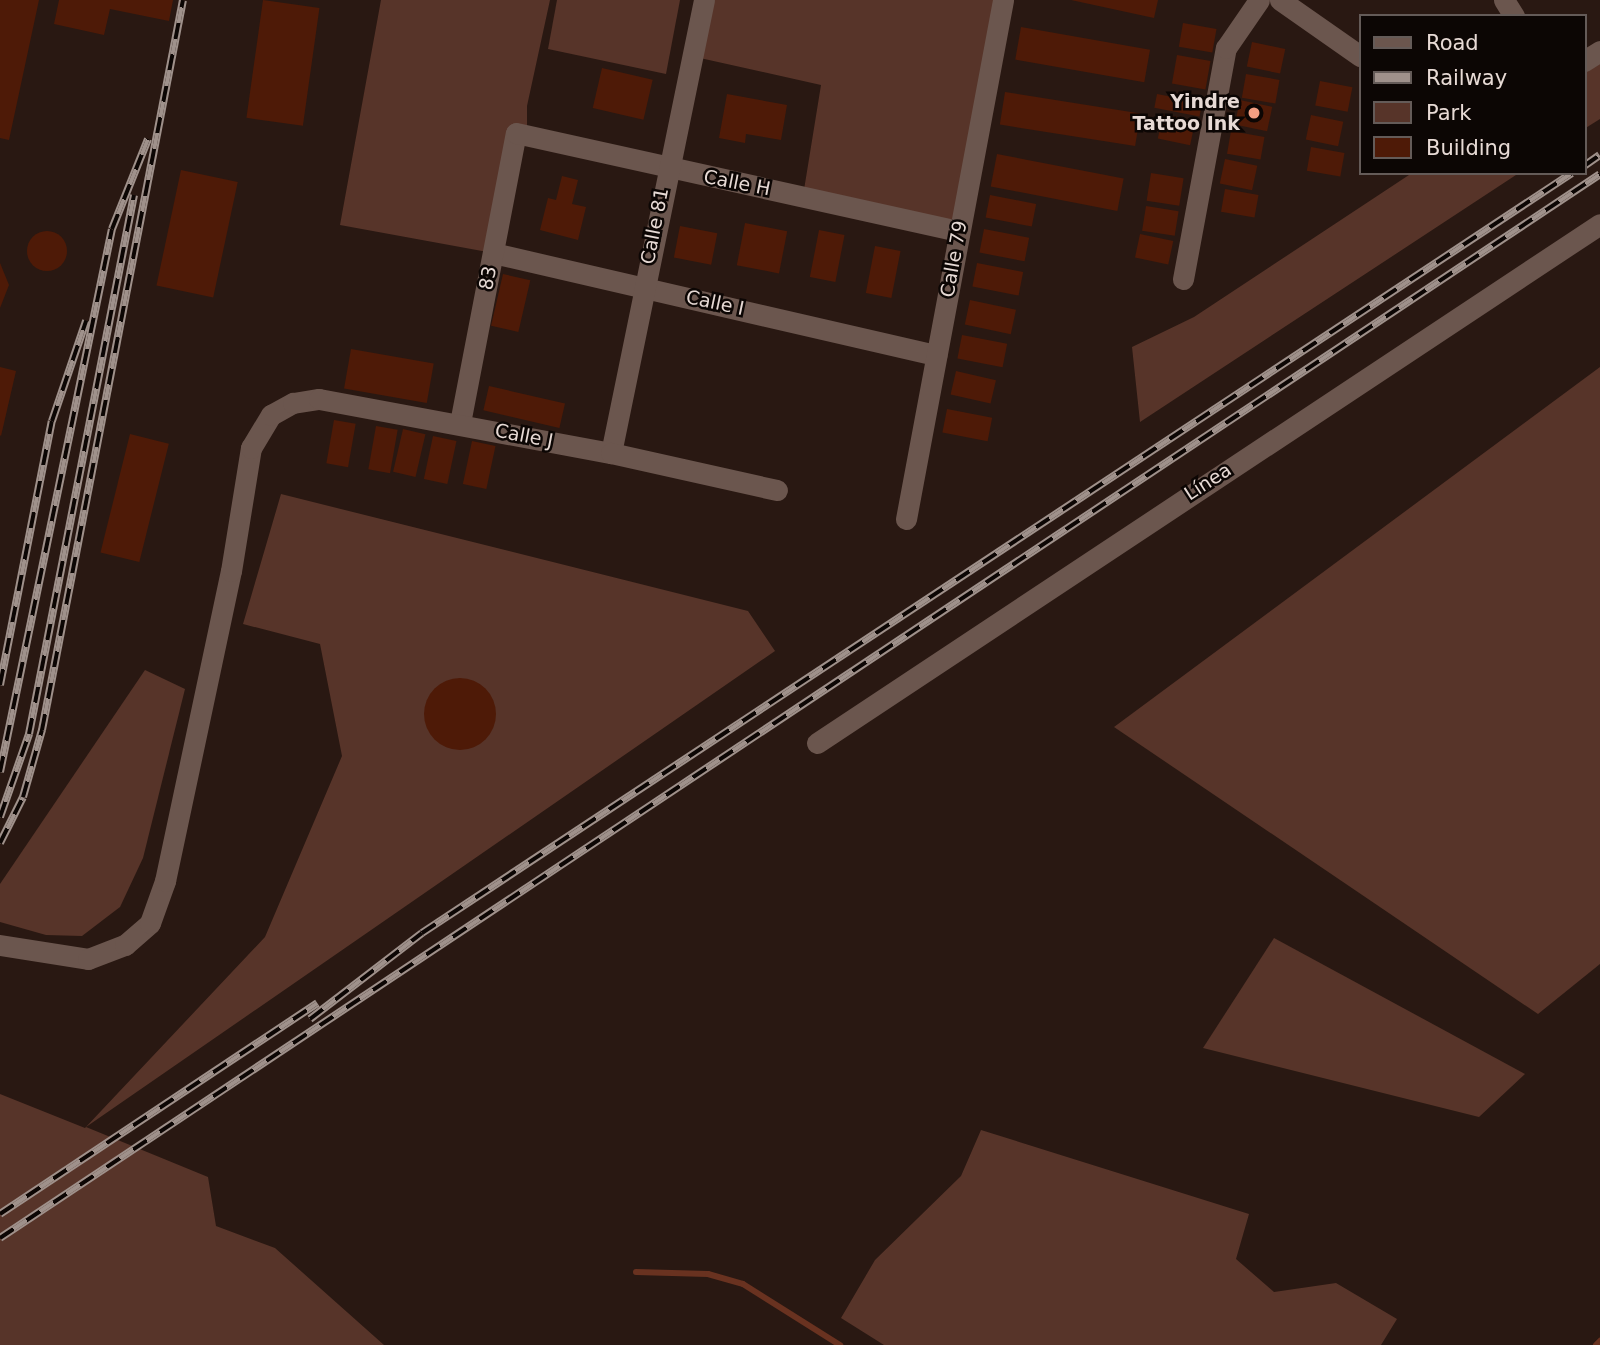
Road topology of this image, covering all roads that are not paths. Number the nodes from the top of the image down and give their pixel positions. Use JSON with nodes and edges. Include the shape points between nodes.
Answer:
{"nodes":[{"id":1,"x":704,"y":0,"type":"edge"},
{"id":2,"x":1003,"y":0,"type":"edge"},
{"id":3,"x":1259,"y":0,"type":"edge"},
{"id":4,"x":1280,"y":0,"type":"edge"},
{"id":5,"x":1358,"y":55,"type":"edge"},
{"id":6,"x":516,"y":133,"type":"joint"},
{"id":7,"x":666,"y":169,"type":"junction"},
{"id":8,"x":1600,"y":224,"type":"edge"},
{"id":9,"x":959,"y":231,"type":"junction"},
{"id":10,"x":493,"y":253,"type":"junction"},
{"id":11,"x":1183,"y":279,"type":"dead end"},
{"id":12,"x":643,"y":288,"type":"junction"},
{"id":13,"x":936,"y":355,"type":"junction"},
{"id":14,"x":460,"y":424,"type":"junction"},
{"id":15,"x":611,"y":453,"type":"junction"},
{"id":16,"x":777,"y":490,"type":"dead end"},
{"id":17,"x":906,"y":519,"type":"dead end"},
{"id":18,"x":817,"y":743,"type":"dead end"},
{"id":19,"x":0,"y":945,"type":"edge"}],
"edges":[{"from":1,"to":7,"type":"street","name":"Calle 81"},
{"from":2,"to":9,"type":"street","name":"Calle 79"},
{"from":3,"to":11,"type":"street","via":[[1226,48]]},
{"from":4,"to":5,"type":"street"},
{"from":6,"to":7,"type":"street","name":"Calle H"},
{"from":6,"to":10,"type":"street","name":"83"},
{"from":7,"to":9,"type":"street","name":"Calle H"},
{"from":7,"to":12,"type":"street","name":"Calle 81"},
{"from":8,"to":18,"type":"street","name":"Línea"},
{"from":9,"to":13,"type":"street","name":"Calle 79"},
{"from":10,"to":12,"type":"street","name":"Calle I"},
{"from":10,"to":14,"type":"street","name":"83"},
{"from":12,"to":13,"type":"street","name":"Calle I"},
{"from":12,"to":15,"type":"street","name":"Calle 81"},
{"from":13,"to":17,"type":"street","name":"Calle 79"},
{"from":14,"to":15,"type":"street","name":"Calle J"},
{"from":14,"to":19,"type":"street","name":"Calle J","via":[[319,400],[293,403],[271,415],[251,448],[231,571],[165,881],[150,923],[125,945],[88,959]]},
{"from":15,"to":16,"type":"street","name":"Calle J"}]}
